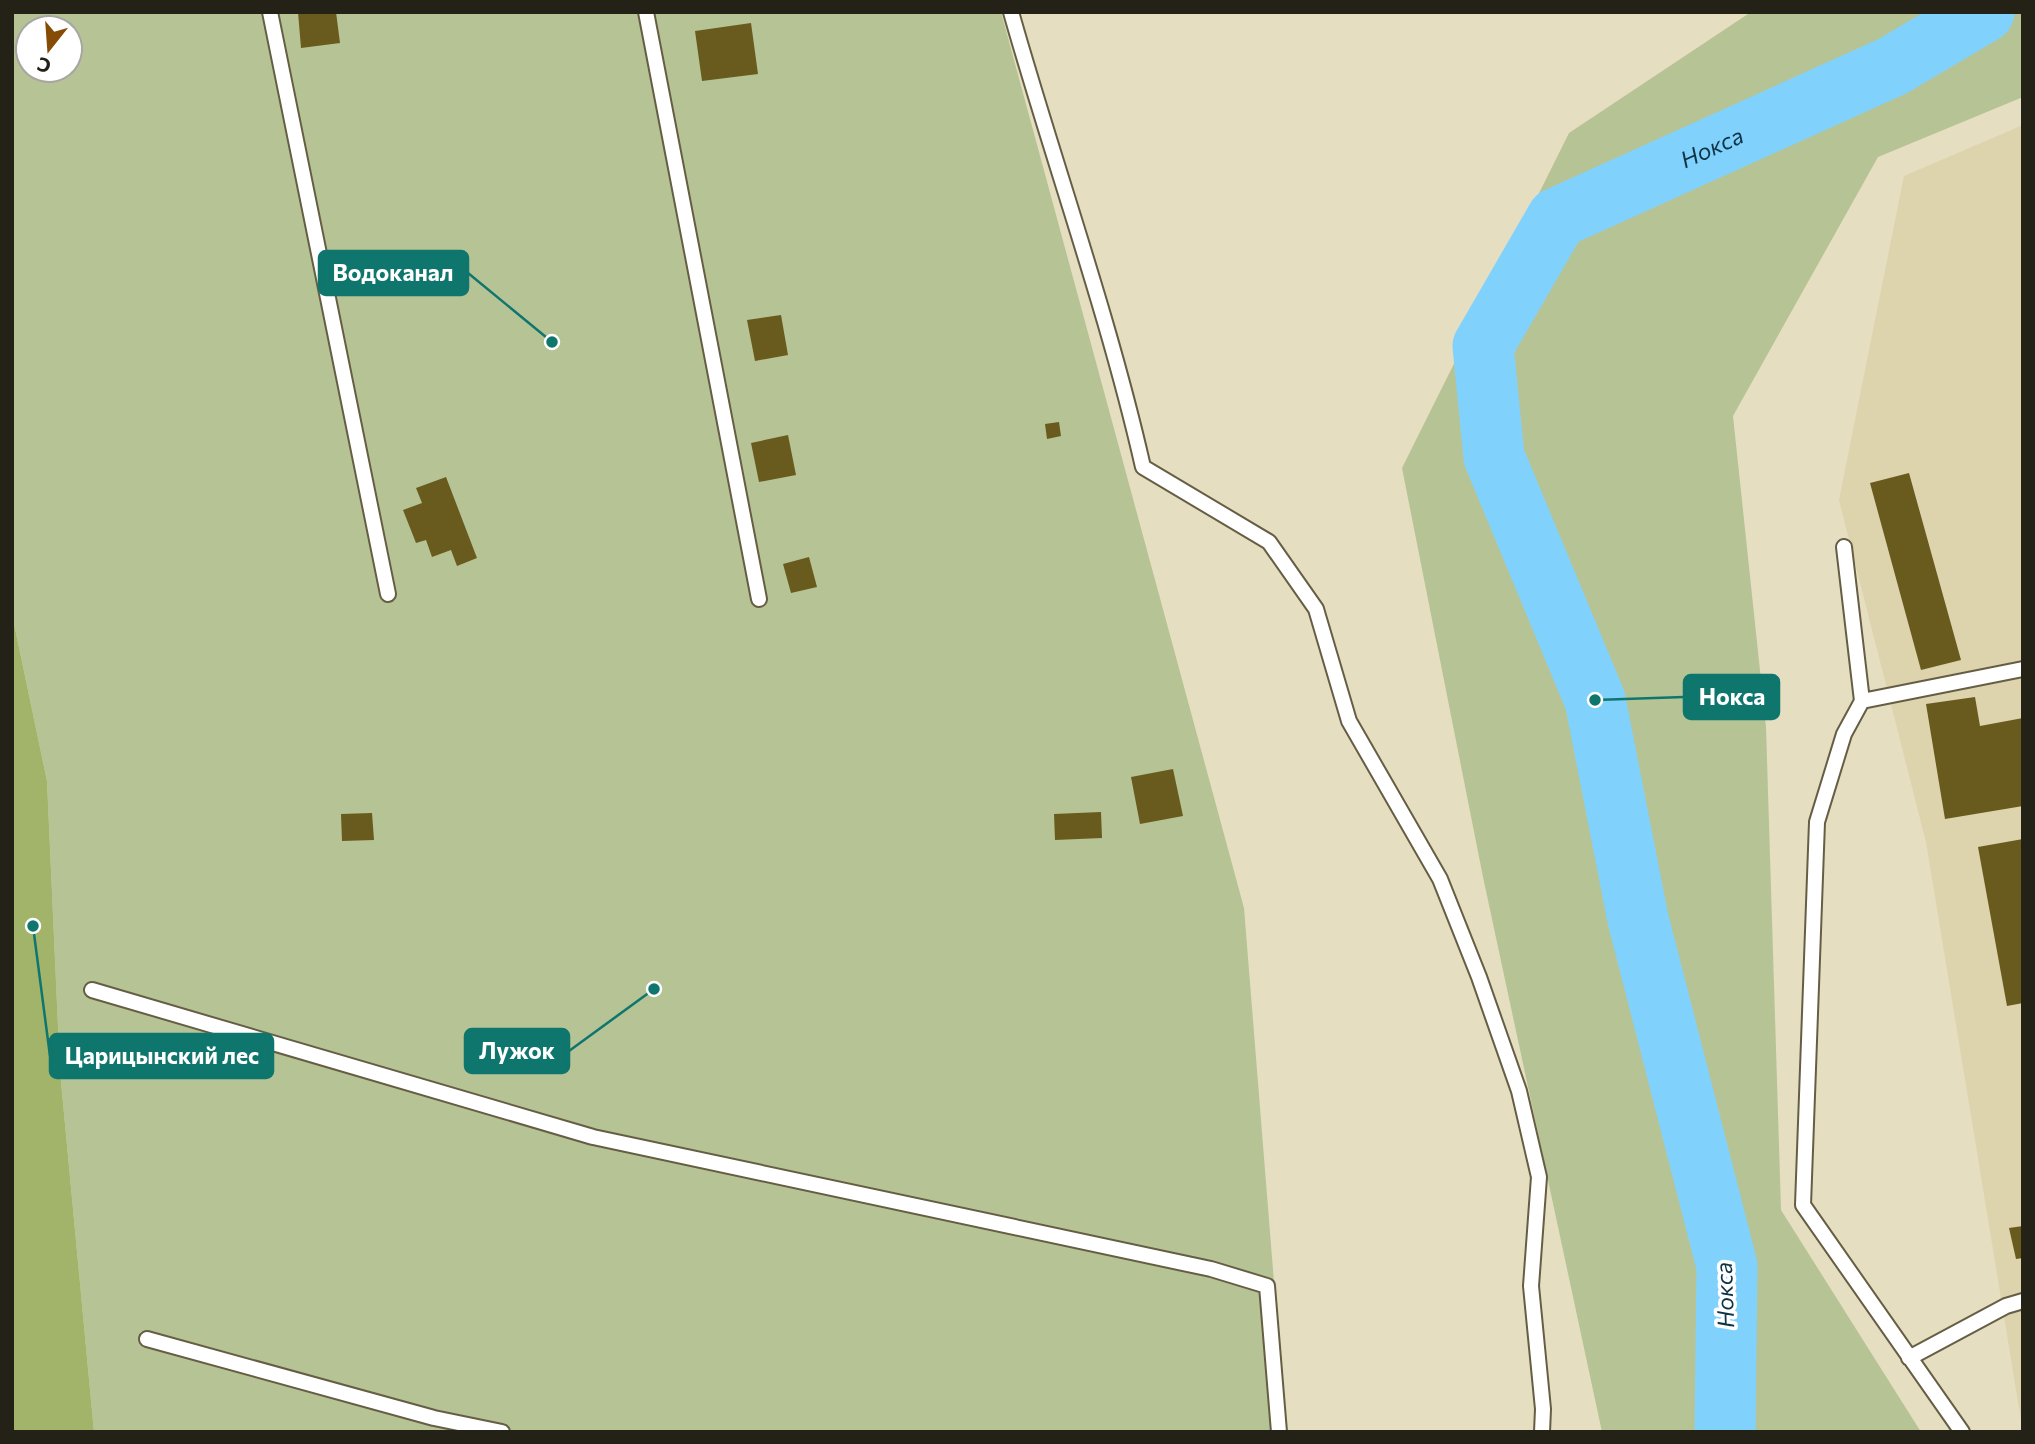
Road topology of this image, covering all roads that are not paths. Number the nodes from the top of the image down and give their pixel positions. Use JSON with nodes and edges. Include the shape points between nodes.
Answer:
{"nodes":[{"id":1,"x":270,"y":12,"type":"edge"},
{"id":2,"x":646,"y":12,"type":"edge"},
{"id":3,"x":1011,"y":12,"type":"edge"},
{"id":4,"x":1844,"y":547,"type":"dead end"},
{"id":5,"x":388,"y":594,"type":"dead end"},
{"id":6,"x":759,"y":599,"type":"dead end"},
{"id":7,"x":2023,"y":669,"type":"edge"},
{"id":8,"x":1862,"y":701,"type":"junction"},
{"id":9,"x":92,"y":990,"type":"dead end"},
{"id":10,"x":2023,"y":1301,"type":"edge"},
{"id":11,"x":147,"y":1339,"type":"dead end"},
{"id":12,"x":1909,"y":1358,"type":"junction"},
{"id":13,"x":502,"y":1432,"type":"edge"},
{"id":14,"x":1279,"y":1432,"type":"edge"},
{"id":15,"x":1542,"y":1432,"type":"edge"},
{"id":16,"x":1962,"y":1432,"type":"edge"}],
"edges":[{"from":1,"to":5,"type":"lane"},
{"from":2,"to":6,"type":"lane"},
{"from":3,"to":15,"type":"lane","via":[[1125,387],[1143,467],[1269,541],[1316,609],[1349,721],[1440,879],[1479,977],[1519,1091],[1539,1177],[1531,1286]]},
{"from":4,"to":8,"type":"lane"},
{"from":7,"to":8,"type":"lane"},
{"from":8,"to":12,"type":"lane","via":[[1844,734],[1817,822],[1803,1205]]},
{"from":9,"to":14,"type":"lane","via":[[593,1137],[1198,1266],[1267,1286]]},
{"from":10,"to":12,"type":"lane"},
{"from":11,"to":13,"type":"lane","via":[[434,1418]]},
{"from":12,"to":16,"type":"lane"}]}
